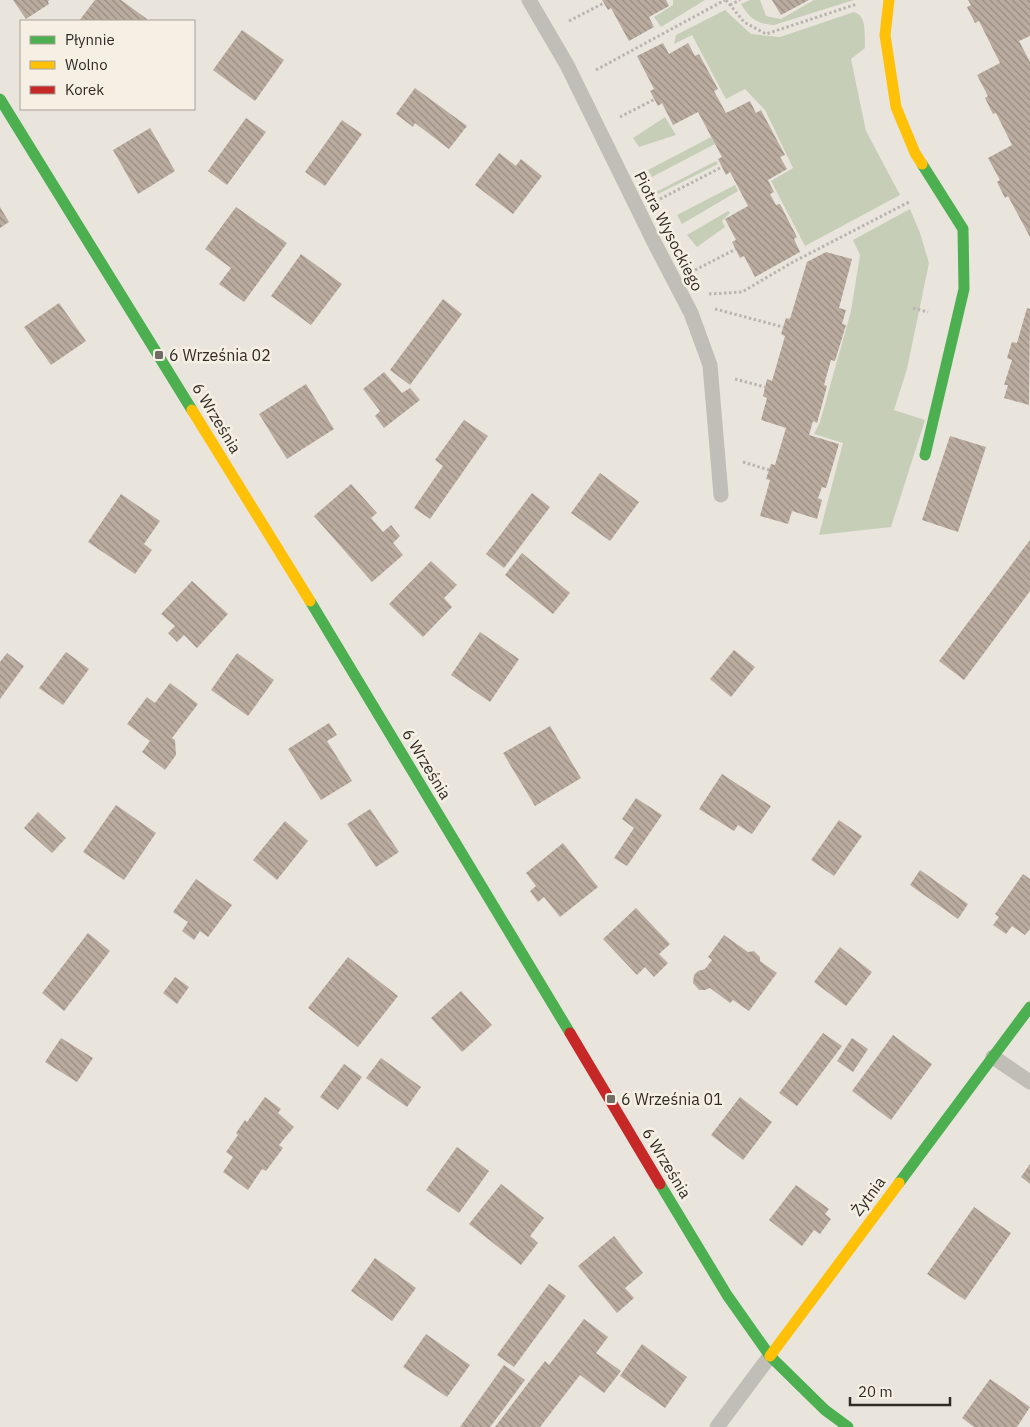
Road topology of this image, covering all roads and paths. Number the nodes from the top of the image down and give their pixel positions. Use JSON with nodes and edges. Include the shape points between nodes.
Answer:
{"nodes":[{"id":1,"x":529,"y":0,"type":"edge"},
{"id":2,"x":726,"y":0,"type":"edge"},
{"id":3,"x":740,"y":0,"type":"edge"},
{"id":4,"x":889,"y":0,"type":"edge"},
{"id":5,"x":604,"y":3,"type":"dead end"},
{"id":6,"x":860,"y":3,"type":"dead end"},
{"id":7,"x":730,"y":5,"type":"junction"},
{"id":8,"x":568,"y":22,"type":"dead end"},
{"id":9,"x":572,"y":74,"type":"junction"},
{"id":10,"x":0,"y":99,"type":"edge"},
{"id":11,"x":655,"y":99,"type":"dead end"},
{"id":12,"x":618,"y":118,"type":"dead end"},
{"id":13,"x":722,"y":167,"type":"dead end"},
{"id":14,"x":937,"y":188,"type":"junction"},
{"id":15,"x":653,"y":203,"type":"dead end"},
{"id":16,"x":736,"y":249,"type":"dead end"},
{"id":17,"x":690,"y":272,"type":"dead end"},
{"id":18,"x":702,"y":294,"type":"dead end"},
{"id":19,"x":710,"y":308,"type":"dead end"},
{"id":20,"x":783,"y":326,"type":"dead end"},
{"id":21,"x":749,"y":383,"type":"dead end"},
{"id":22,"x":765,"y":387,"type":"dead end"},
{"id":23,"x":925,"y":455,"type":"dead end"},
{"id":24,"x":754,"y":465,"type":"dead end"},
{"id":25,"x":769,"y":470,"type":"dead end"},
{"id":26,"x":721,"y":495,"type":"dead end"},
{"id":27,"x":1030,"y":1006,"type":"edge"},
{"id":28,"x":993,"y":1057,"type":"junction"},
{"id":29,"x":1030,"y":1082,"type":"edge"},
{"id":30,"x":770,"y":1356,"type":"junction"},
{"id":31,"x":717,"y":1427,"type":"edge"},
{"id":32,"x":848,"y":1427,"type":"edge"}],
"edges":[{"from":1,"to":9,"type":"lane","name":"Piotra Wysockiego"},
{"from":2,"to":7,"type":"path"},
{"from":2,"to":9,"type":"path","via":[[586,75]]},
{"from":3,"to":7,"type":"path"},
{"from":4,"to":14,"type":"street","via":[[885,35],[896,107],[915,153]]},
{"from":5,"to":8,"type":"path"},
{"from":6,"to":7,"type":"path","via":[[766,34],[744,22]]},
{"from":9,"to":26,"type":"lane","name":"Piotra Wysockiego","via":[[691,313],[710,365]]},
{"from":10,"to":30,"type":"street","name":"6 Września","via":[[336,643],[727,1295]]},
{"from":11,"to":12,"type":"path"},
{"from":13,"to":15,"type":"path"},
{"from":14,"to":18,"type":"path","via":[[742,292]]},
{"from":14,"to":23,"type":"street","via":[[963,229],[964,289]]},
{"from":16,"to":17,"type":"path"},
{"from":19,"to":20,"type":"path"},
{"from":21,"to":22,"type":"path"},
{"from":24,"to":25,"type":"path"},
{"from":27,"to":28,"type":"street","name":"Żytnia"},
{"from":28,"to":29,"type":"lane"},
{"from":28,"to":30,"type":"street","name":"Żytnia"},
{"from":30,"to":31,"type":"lane"},
{"from":30,"to":32,"type":"street","name":"6 Września","via":[[825,1410]]}]}
